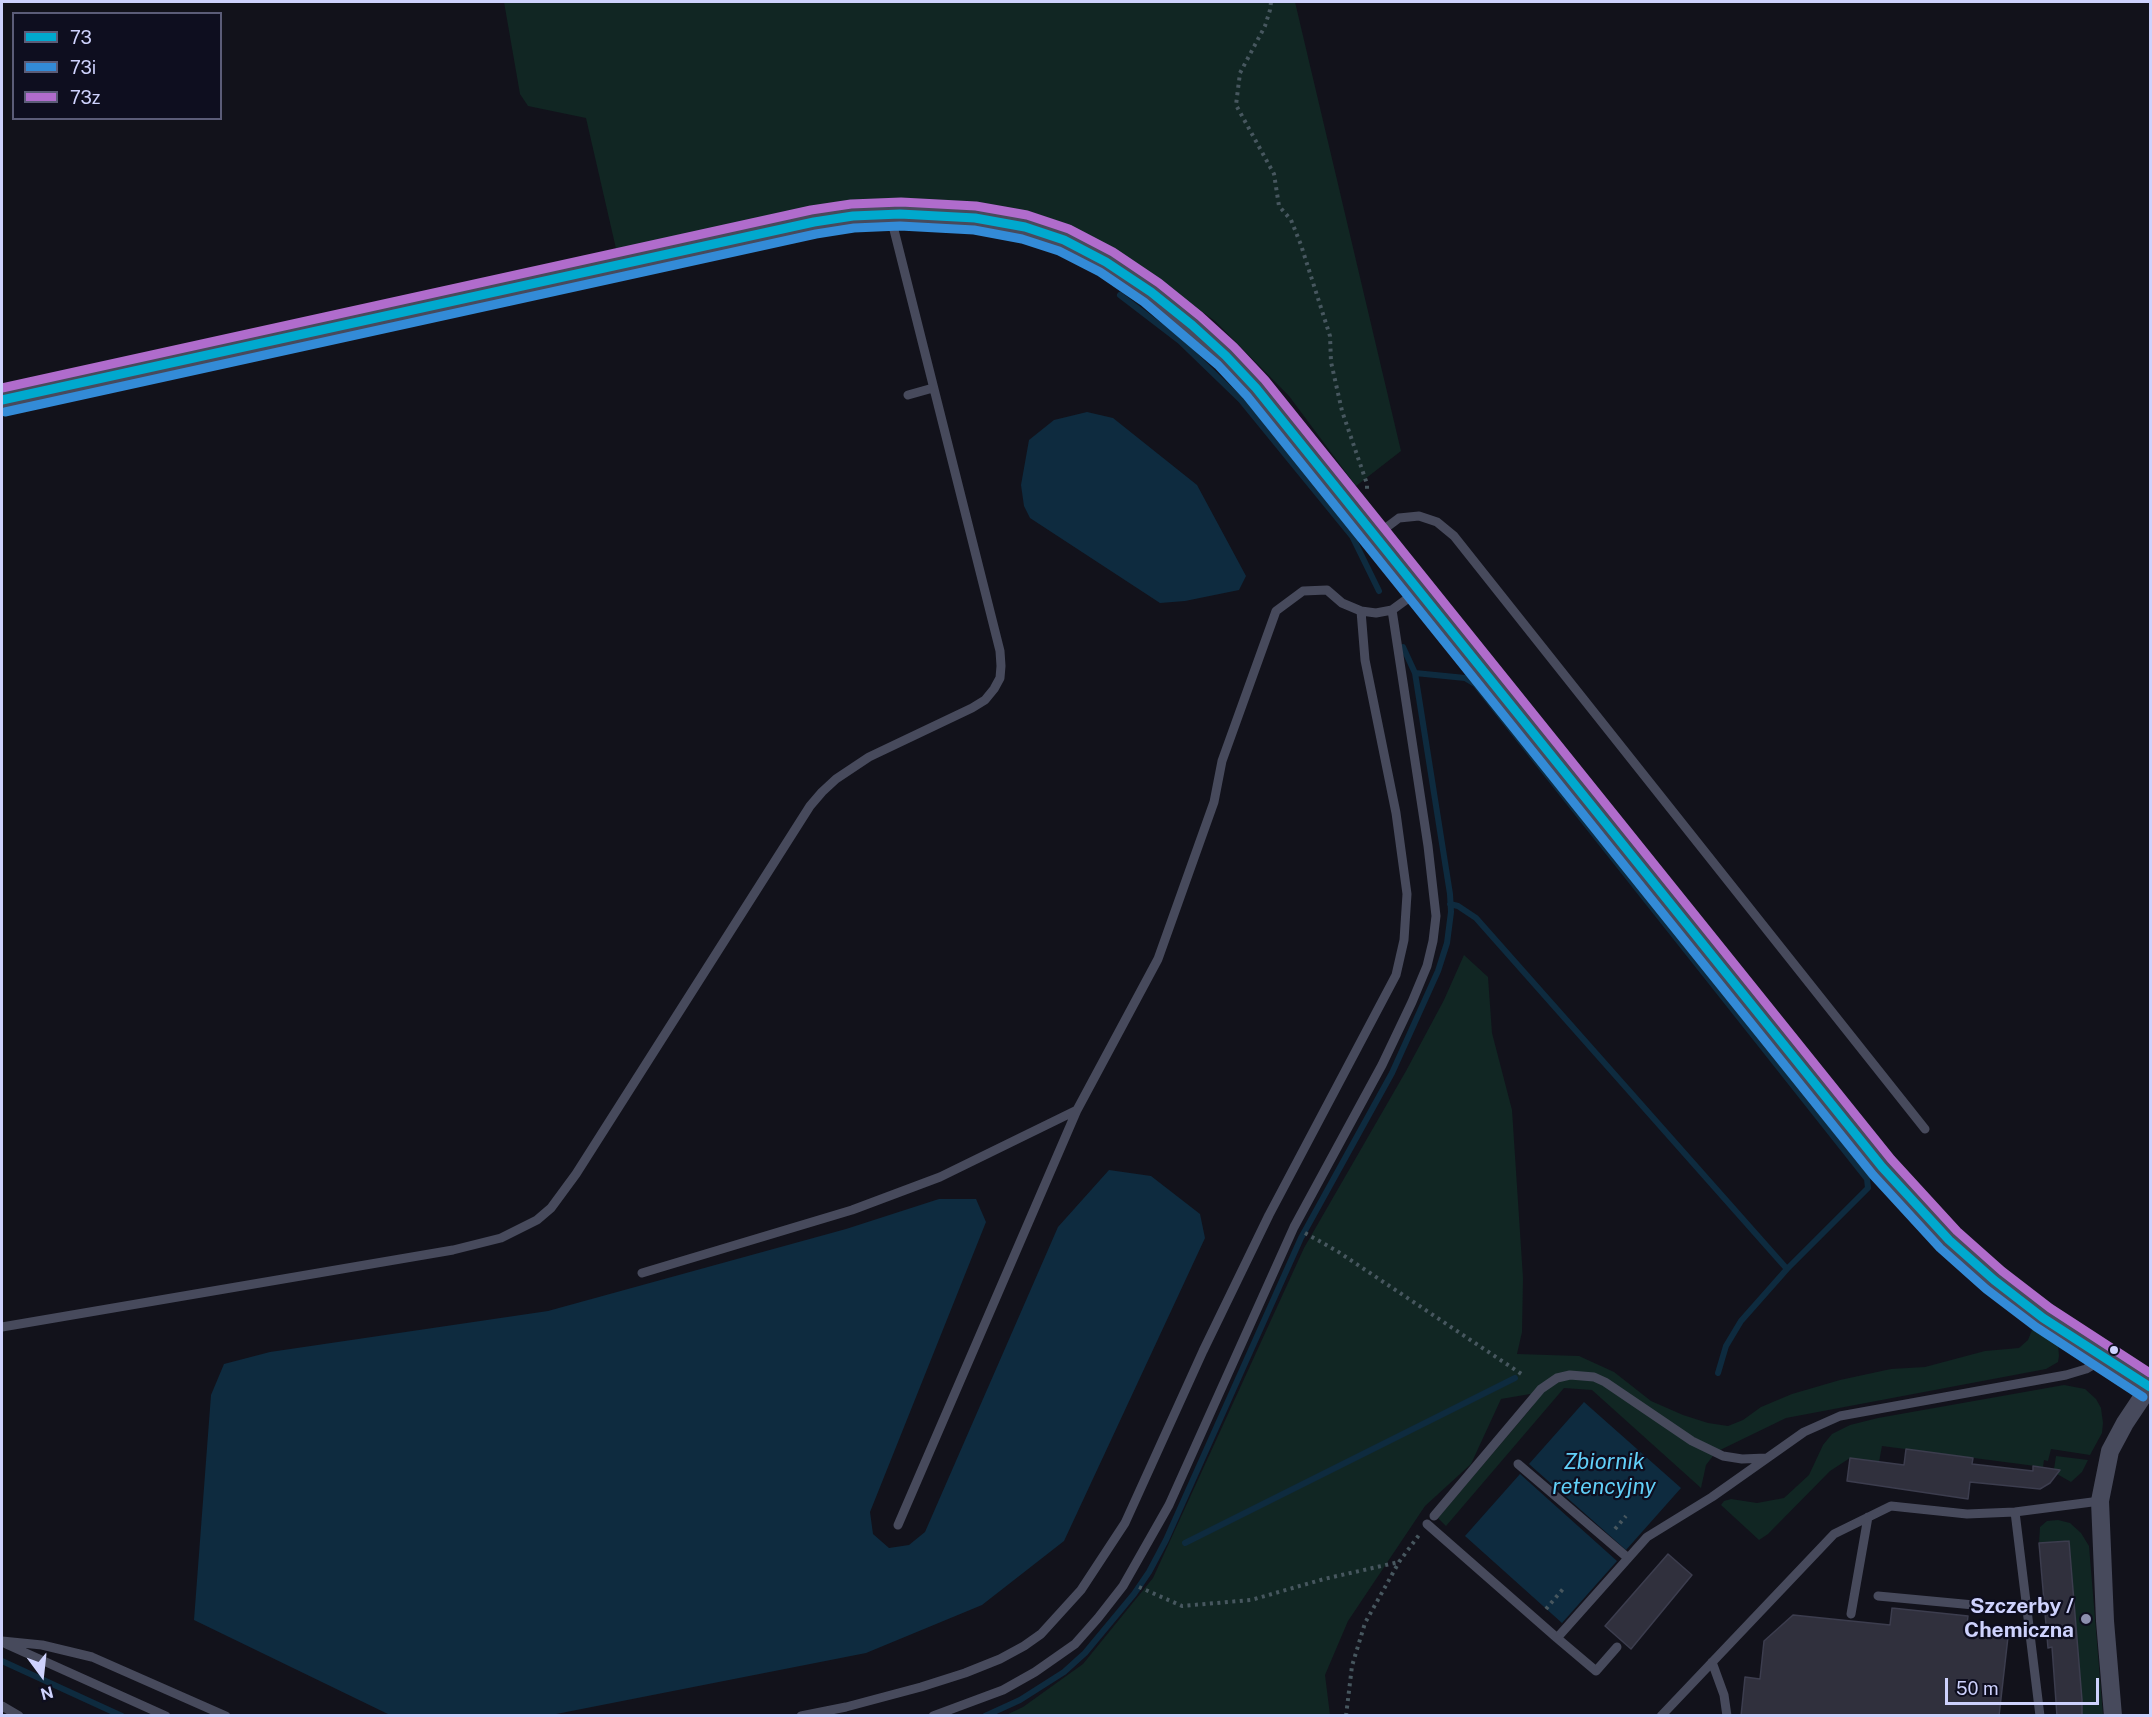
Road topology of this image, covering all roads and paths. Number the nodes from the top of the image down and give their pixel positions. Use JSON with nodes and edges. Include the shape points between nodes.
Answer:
{"nodes":[{"id":1,"x":1271,"y":2,"type":"edge"},
{"id":2,"x":890,"y":214,"type":"junction"},
{"id":3,"x":933,"y":388,"type":"junction"},
{"id":4,"x":908,"y":395,"type":"dead end"},
{"id":5,"x":2,"y":400,"type":"edge"},
{"id":6,"x":1372,"y":531,"type":"junction"},
{"id":7,"x":1419,"y":591,"type":"junction"},
{"id":8,"x":1361,"y":610,"type":"junction"},
{"id":9,"x":1392,"y":610,"type":"junction"},
{"id":10,"x":1077,"y":1110,"type":"junction"},
{"id":11,"x":1925,"y":1129,"type":"dead end"},
{"id":12,"x":1307,"y":1234,"type":"dead end"},
{"id":13,"x":642,"y":1273,"type":"dead end"},
{"id":14,"x":2,"y":1327,"type":"edge"},
{"id":15,"x":2105,"y":1358,"type":"junction"},
{"id":16,"x":1523,"y":1375,"type":"dead end"},
{"id":17,"x":2150,"y":1387,"type":"edge"},
{"id":18,"x":1766,"y":1458,"type":"junction"},
{"id":19,"x":1518,"y":1464,"type":"dead end"},
{"id":20,"x":2100,"y":1501,"type":"junction"},
{"id":21,"x":2015,"y":1512,"type":"junction"},
{"id":22,"x":1434,"y":1515,"type":"dead end"},
{"id":23,"x":1868,"y":1518,"type":"junction"},
{"id":24,"x":1427,"y":1524,"type":"joint"},
{"id":25,"x":898,"y":1525,"type":"dead end"},
{"id":26,"x":1628,"y":1558,"type":"junction"},
{"id":27,"x":1399,"y":1562,"type":"junction"},
{"id":28,"x":1128,"y":1578,"type":"junction"},
{"id":29,"x":1563,"y":1589,"type":"dead end"},
{"id":30,"x":1878,"y":1596,"type":"dead end"},
{"id":31,"x":2027,"y":1610,"type":"junction"},
{"id":32,"x":1851,"y":1614,"type":"dead end"},
{"id":33,"x":1536,"y":1620,"type":"junction"},
{"id":34,"x":1557,"y":1638,"type":"junction"},
{"id":35,"x":2,"y":1641,"type":"edge"},
{"id":36,"x":1617,"y":1647,"type":"dead end"},
{"id":37,"x":1712,"y":1662,"type":"junction"},
{"id":38,"x":2,"y":1706,"type":"edge"},
{"id":39,"x":19,"y":1716,"type":"edge"},
{"id":40,"x":166,"y":1716,"type":"edge"},
{"id":41,"x":226,"y":1716,"type":"edge"},
{"id":42,"x":801,"y":1716,"type":"edge"},
{"id":43,"x":933,"y":1716,"type":"edge"},
{"id":44,"x":1347,"y":1716,"type":"edge"},
{"id":45,"x":1661,"y":1716,"type":"edge"},
{"id":46,"x":1727,"y":1716,"type":"edge"},
{"id":47,"x":2040,"y":1716,"type":"edge"},
{"id":48,"x":2113,"y":1716,"type":"edge"}],
"edges":[{"from":1,"to":6,"type":"path","via":[[1265,26],[1240,73],[1236,105],[1274,174],[1279,206],[1291,220],[1301,245],[1330,336],[1331,362],[1342,411],[1367,484]]},
{"from":2,"to":3,"type":"lane"},
{"from":2,"to":5,"type":"street","via":[[814,222]]},
{"from":2,"to":6,"type":"street","via":[[964,217],[1024,227],[1064,240],[1106,262],[1151,292],[1226,357],[1256,388]]},
{"from":3,"to":4,"type":"lane"},
{"from":3,"to":14,"type":"lane","via":[[1000,651],[1000,678],[985,700],[869,757],[822,792],[551,1208],[512,1233],[453,1250]]},
{"from":6,"to":7,"type":"street"},
{"from":6,"to":11,"type":"lane","via":[[1399,518],[1419,516],[1437,522],[1454,536]]},
{"from":7,"to":9,"type":"lane"},
{"from":7,"to":15,"type":"street","via":[[1904,1192],[1994,1280]]},
{"from":8,"to":9,"type":"lane"},
{"from":8,"to":10,"type":"lane","via":[[1342,603],[1327,590],[1304,591],[1276,611],[1158,959]]},
{"from":8,"to":42,"type":"lane","via":[[1365,660],[1406,884],[1407,917],[1396,975],[1269,1215],[1125,1522],[1082,1590],[1041,1634],[1024,1646],[1000,1659],[921,1687]]},
{"from":9,"to":28,"type":"lane","via":[[1434,891],[1436,916],[1427,966],[1382,1065],[1294,1227],[1168,1505]]},
{"from":10,"to":13,"type":"lane","via":[[1000,1149],[852,1210]]},
{"from":10,"to":25,"type":"lane"},
{"from":12,"to":16,"type":"path"},
{"from":15,"to":17,"type":"street"},
{"from":15,"to":18,"type":"lane","via":[[2066,1375],[1840,1416],[1804,1432]]},
{"from":17,"to":20,"type":"street","via":[[2110,1451]]},
{"from":18,"to":22,"type":"lane","via":[[1723,1456],[1692,1441],[1605,1382],[1569,1375],[1541,1389]]},
{"from":18,"to":26,"type":"lane","via":[[1647,1537]]},
{"from":19,"to":26,"type":"lane"},
{"from":20,"to":21,"type":"lane"},
{"from":20,"to":48,"type":"street"},
{"from":21,"to":23,"type":"lane","via":[[1967,1514],[1891,1506]]},
{"from":21,"to":31,"type":"lane"},
{"from":23,"to":32,"type":"lane"},
{"from":23,"to":37,"type":"lane","via":[[1834,1534]]},
{"from":24,"to":27,"type":"path"},
{"from":24,"to":33,"type":"lane"},
{"from":26,"to":34,"type":"lane"},
{"from":27,"to":28,"type":"path","via":[[1251,1600],[1182,1606]]},
{"from":27,"to":44,"type":"path","via":[[1365,1623],[1352,1666]]},
{"from":28,"to":43,"type":"lane","via":[[1075,1644],[1003,1690]]},
{"from":29,"to":33,"type":"path"},
{"from":30,"to":31,"type":"lane"},
{"from":31,"to":47,"type":"lane"},
{"from":33,"to":34,"type":"lane"},
{"from":34,"to":36,"type":"lane","via":[[1596,1671]]},
{"from":35,"to":40,"type":"lane"},
{"from":35,"to":41,"type":"lane","via":[[42,1645],[92,1657]]},
{"from":37,"to":45,"type":"lane"},
{"from":37,"to":46,"type":"lane"},
{"from":38,"to":39,"type":"lane"}]}
